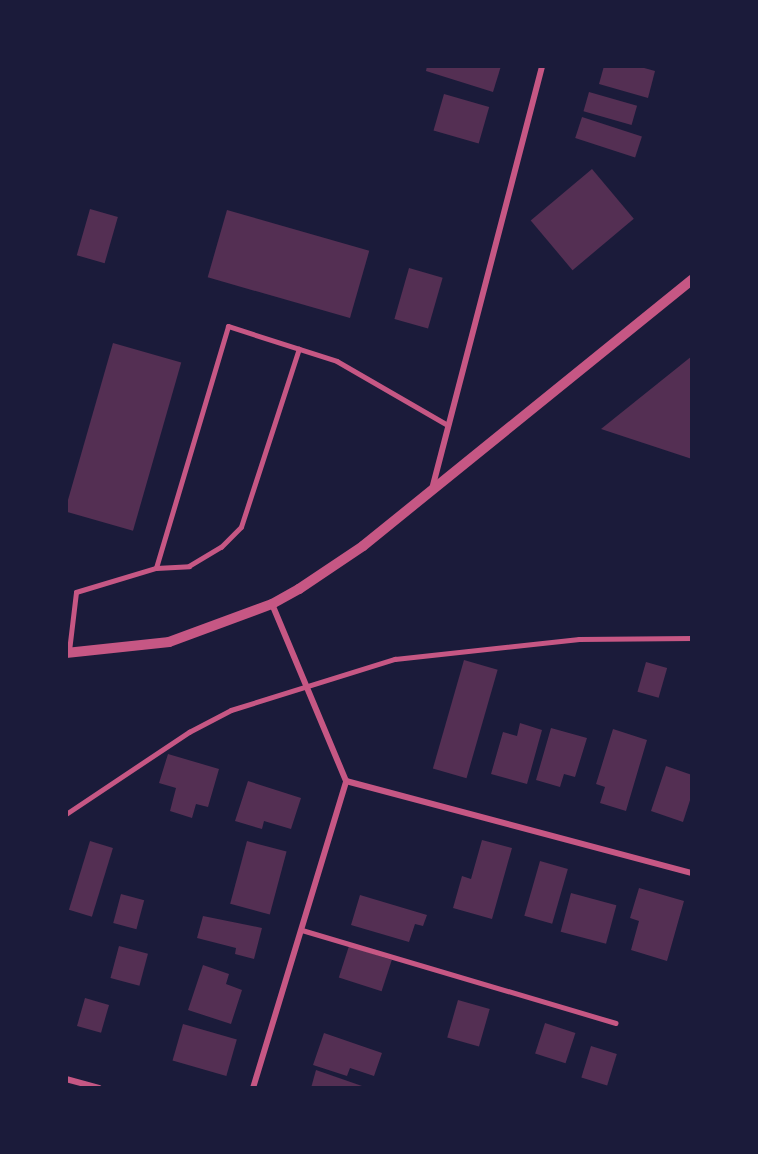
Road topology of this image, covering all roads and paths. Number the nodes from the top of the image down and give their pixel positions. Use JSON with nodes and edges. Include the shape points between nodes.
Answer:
{"nodes":[{"id":1,"x":542,"y":66,"type":"edge"},
{"id":2,"x":692,"y":280,"type":"edge"},
{"id":3,"x":299,"y":349,"type":"junction"},
{"id":4,"x":448,"y":425,"type":"junction"},
{"id":5,"x":431,"y":492,"type":"junction"},
{"id":6,"x":156,"y":568,"type":"junction"},
{"id":7,"x":272,"y":604,"type":"junction"},
{"id":8,"x":692,"y":638,"type":"edge"},
{"id":9,"x":67,"y":653,"type":"edge"},
{"id":10,"x":305,"y":689,"type":"junction"},
{"id":11,"x":346,"y":781,"type":"junction"},
{"id":12,"x":66,"y":814,"type":"edge"},
{"id":13,"x":692,"y":873,"type":"edge"},
{"id":14,"x":302,"y":930,"type":"junction"},
{"id":15,"x":616,"y":1023,"type":"dead end"},
{"id":16,"x":66,"y":1079,"type":"edge"},
{"id":17,"x":99,"y":1088,"type":"edge"},
{"id":18,"x":253,"y":1088,"type":"edge"}],
"edges":[{"from":1,"to":4,"type":"street"},
{"from":2,"to":5,"type":"street"},
{"from":3,"to":4,"type":"lane","via":[[337,361]]},
{"from":3,"to":6,"type":"lane","via":[[241,527],[221,547],[189,566]]},
{"from":3,"to":6,"type":"lane","via":[[228,326]]},
{"from":4,"to":5,"type":"street"},
{"from":5,"to":7,"type":"street","via":[[363,546]]},
{"from":6,"to":9,"type":"lane","via":[[76,592]]},
{"from":7,"to":9,"type":"street","via":[[169,642]]},
{"from":7,"to":10,"type":"street"},
{"from":8,"to":10,"type":"lane","via":[[579,639],[395,659]]},
{"from":10,"to":11,"type":"street"},
{"from":10,"to":12,"type":"lane","via":[[231,710],[189,732]]},
{"from":11,"to":13,"type":"street"},
{"from":11,"to":14,"type":"street"},
{"from":14,"to":15,"type":"lane"},
{"from":14,"to":18,"type":"street"},
{"from":16,"to":17,"type":"street"}]}
